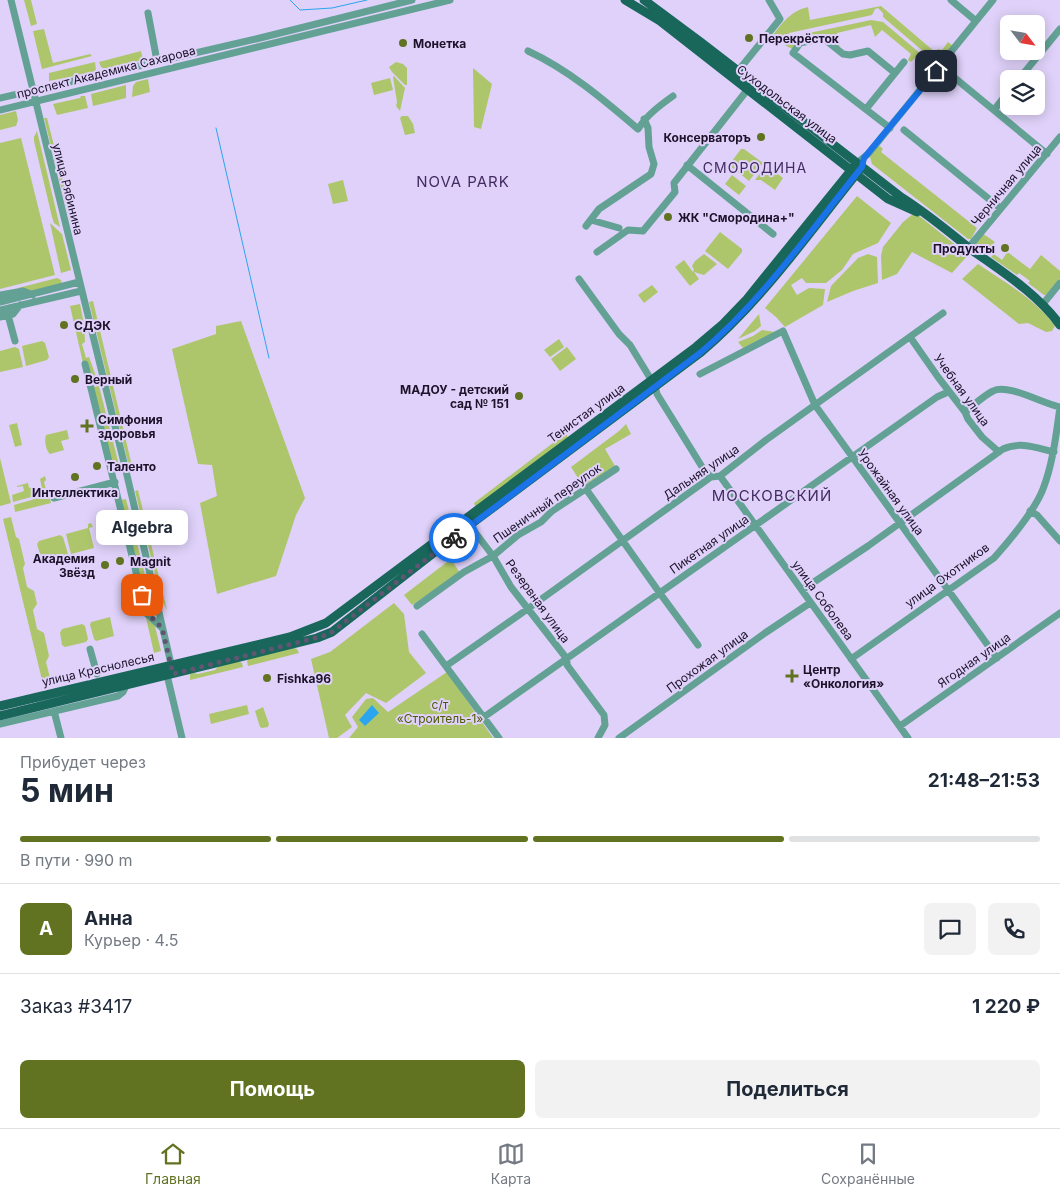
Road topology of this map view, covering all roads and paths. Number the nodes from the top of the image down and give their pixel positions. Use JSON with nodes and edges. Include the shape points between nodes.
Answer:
{"nodes":[{"id":1,"x":11,"y":0,"type":"edge"},
{"id":2,"x":412,"y":0,"type":"edge"},
{"id":3,"x":450,"y":0,"type":"edge"},
{"id":4,"x":644,"y":0,"type":"edge"},
{"id":5,"x":769,"y":0,"type":"edge"},
{"id":6,"x":951,"y":0,"type":"edge"},
{"id":7,"x":993,"y":0,"type":"edge"},
{"id":8,"x":632,"y":1,"type":"edge"},
{"id":9,"x":148,"y":13,"type":"dead end"},
{"id":10,"x":976,"y":21,"type":"junction"},
{"id":11,"x":323,"y":22,"type":"junction"},
{"id":12,"x":325,"y":30,"type":"junction"},
{"id":13,"x":1060,"y":30,"type":"edge"},
{"id":14,"x":283,"y":36,"type":"junction"},
{"id":15,"x":528,"y":51,"type":"dead end"},
{"id":16,"x":157,"y":61,"type":"junction"},
{"id":17,"x":904,"y":62,"type":"dead end"},
{"id":18,"x":1027,"y":70,"type":"edge"},
{"id":19,"x":738,"y":71,"type":"junction"},
{"id":20,"x":896,"y":73,"type":"junction"},
{"id":21,"x":950,"y":74,"type":"dead end"},
{"id":22,"x":748,"y":89,"type":"junction"},
{"id":23,"x":32,"y":90,"type":"junction"},
{"id":24,"x":2,"y":95,"type":"edge"},
{"id":25,"x":673,"y":96,"type":"dead end"},
{"id":26,"x":35,"y":101,"type":"junction"},
{"id":27,"x":1000,"y":102,"type":"edge"},
{"id":28,"x":866,"y":109,"type":"junction"},
{"id":29,"x":0,"y":110,"type":"edge"},
{"id":30,"x":994,"y":110,"type":"junction"},
{"id":31,"x":644,"y":119,"type":"junction"},
{"id":32,"x":890,"y":128,"type":"junction"},
{"id":33,"x":904,"y":130,"type":"dead end"},
{"id":34,"x":1060,"y":138,"type":"edge"},
{"id":35,"x":1047,"y":154,"type":"junction"},
{"id":36,"x":687,"y":165,"type":"junction"},
{"id":37,"x":858,"y":166,"type":"junction"},
{"id":38,"x":1000,"y":208,"type":"junction"},
{"id":39,"x":619,"y":228,"type":"dead end"},
{"id":40,"x":773,"y":234,"type":"dead end"},
{"id":41,"x":969,"y":247,"type":"junction"},
{"id":42,"x":597,"y":252,"type":"dead end"},
{"id":43,"x":579,"y":279,"type":"dead end"},
{"id":44,"x":79,"y":282,"type":"junction"},
{"id":45,"x":1060,"y":284,"type":"edge"},
{"id":46,"x":81,"y":291,"type":"junction"},
{"id":47,"x":0,"y":295,"type":"edge"},
{"id":48,"x":33,"y":295,"type":"junction"},
{"id":49,"x":0,"y":302,"type":"edge"},
{"id":50,"x":1043,"y":304,"type":"junction"},
{"id":51,"x":20,"y":305,"type":"junction"},
{"id":52,"x":0,"y":310,"type":"edge"},
{"id":53,"x":943,"y":313,"type":"dead end"},
{"id":54,"x":8,"y":315,"type":"junction"},
{"id":55,"x":0,"y":317,"type":"edge"},
{"id":56,"x":1060,"y":325,"type":"edge"},
{"id":57,"x":910,"y":337,"type":"junction"},
{"id":58,"x":15,"y":341,"type":"dead end"},
{"id":59,"x":85,"y":364,"type":"dead end"},
{"id":60,"x":700,"y":374,"type":"dead end"},
{"id":61,"x":104,"y":383,"type":"junction"},
{"id":62,"x":653,"y":384,"type":"junction"},
{"id":63,"x":91,"y":386,"type":"junction"},
{"id":64,"x":948,"y":392,"type":"junction"},
{"id":65,"x":815,"y":405,"type":"junction"},
{"id":66,"x":1060,"y":407,"type":"edge"},
{"id":67,"x":965,"y":412,"type":"junction"},
{"id":68,"x":999,"y":452,"type":"junction"},
{"id":69,"x":1054,"y":452,"type":"junction"},
{"id":70,"x":852,"y":457,"type":"junction"},
{"id":71,"x":616,"y":469,"type":"dead end"},
{"id":72,"x":720,"y":476,"type":"junction"},
{"id":73,"x":711,"y":477,"type":"junction"},
{"id":74,"x":114,"y":482,"type":"junction"},
{"id":75,"x":586,"y":489,"type":"junction"},
{"id":76,"x":54,"y":498,"type":"dead end"},
{"id":77,"x":1030,"y":511,"type":"junction"},
{"id":78,"x":468,"y":522,"type":"junction"},
{"id":79,"x":900,"y":523,"type":"junction"},
{"id":80,"x":755,"y":525,"type":"junction"},
{"id":81,"x":623,"y":541,"type":"junction"},
{"id":82,"x":1060,"y":541,"type":"edge"},
{"id":83,"x":492,"y":556,"type":"junction"},
{"id":84,"x":802,"y":590,"type":"junction"},
{"id":85,"x":947,"y":590,"type":"junction"},
{"id":86,"x":659,"y":592,"type":"junction"},
{"id":87,"x":810,"y":602,"type":"junction"},
{"id":88,"x":416,"y":606,"type":"dead end"},
{"id":89,"x":529,"y":608,"type":"junction"},
{"id":90,"x":1060,"y":612,"type":"edge"},
{"id":91,"x":162,"y":628,"type":"junction"},
{"id":92,"x":422,"y":634,"type":"dead end"},
{"id":93,"x":290,"y":637,"type":"joint"},
{"id":94,"x":303,"y":642,"type":"joint"},
{"id":95,"x":698,"y":645,"type":"dead end"},
{"id":96,"x":90,"y":649,"type":"dead end"},
{"id":97,"x":997,"y":658,"type":"junction"},
{"id":98,"x":567,"y":659,"type":"junction"},
{"id":99,"x":852,"y":659,"type":"junction"},
{"id":100,"x":446,"y":666,"type":"junction"},
{"id":101,"x":170,"y":671,"type":"junction"},
{"id":102,"x":98,"y":679,"type":"junction"},
{"id":103,"x":127,"y":684,"type":"junction"},
{"id":104,"x":0,"y":706,"type":"edge"},
{"id":105,"x":54,"y":710,"type":"junction"},
{"id":106,"x":0,"y":716,"type":"edge"},
{"id":107,"x":484,"y":717,"type":"junction"},
{"id":108,"x":0,"y":724,"type":"edge"},
{"id":109,"x":900,"y":726,"type":"junction"},
{"id":110,"x":61,"y":738,"type":"edge"},
{"id":111,"x":182,"y":738,"type":"edge"},
{"id":112,"x":499,"y":738,"type":"edge"},
{"id":113,"x":598,"y":738,"type":"edge"},
{"id":114,"x":619,"y":738,"type":"edge"},
{"id":115,"x":908,"y":738,"type":"edge"}],
"edges":[{"from":1,"to":23,"type":"street","name":"улица Рябинина"},
{"from":2,"to":11,"type":"street"},
{"from":3,"to":12,"type":"street"},
{"from":4,"to":19,"type":"main road","name":"Суходольская улица"},
{"from":5,"to":19,"type":"street","via":[[780,19]]},
{"from":6,"to":10,"type":"street"},
{"from":7,"to":10,"type":"street"},
{"from":8,"to":22,"type":"main road","name":"Суходольская улица"},
{"from":9,"to":16,"type":"street"},
{"from":10,"to":32,"type":"street"},
{"from":11,"to":12,"type":"street","via":[[321,26]]},
{"from":11,"to":14,"type":"street"},
{"from":12,"to":14,"type":"street"},
{"from":13,"to":18,"type":"street"},
{"from":14,"to":16,"type":"street","name":"проспект Академика Сахарова"},
{"from":14,"to":26,"type":"street","name":"проспект Академика Сахарова","via":[[218,56]]},
{"from":15,"to":31,"type":"street","via":[[572,77],[638,130]]},
{"from":16,"to":23,"type":"street","name":"проспект Академика Сахарова"},
{"from":17,"to":20,"type":"street"},
{"from":19,"to":37,"type":"main road","name":"Суходольская улица"},
{"from":20,"to":28,"type":"street"},
{"from":20,"to":28,"type":"street","via":[[868,51],[843,54],[823,38],[800,43],[793,53]]},
{"from":21,"to":30,"type":"street"},
{"from":22,"to":36,"type":"street"},
{"from":22,"to":37,"type":"main road","name":"Суходольская улица"},
{"from":23,"to":24,"type":"street","name":"проспект Академика Сахарова"},
{"from":23,"to":26,"type":"street","name":"улица Рябинина"},
{"from":25,"to":31,"type":"street"},
{"from":26,"to":29,"type":"street","name":"проспект Академика Сахарова"},
{"from":26,"to":44,"type":"street","name":"улица Рябинина"},
{"from":27,"to":30,"type":"street"},
{"from":28,"to":32,"type":"street"},
{"from":30,"to":35,"type":"street"},
{"from":31,"to":39,"type":"street","via":[[654,164],[651,174],[599,209],[589,223]]},
{"from":32,"to":37,"type":"street"},
{"from":33,"to":38,"type":"street"},
{"from":34,"to":35,"type":"street","name":"Черничная улица"},
{"from":35,"to":38,"type":"street","name":"Черничная улица"},
{"from":36,"to":40,"type":"street"},
{"from":36,"to":42,"type":"street","via":[[674,183],[675,192],[643,230],[628,230]]},
{"from":37,"to":41,"type":"main road","name":"Суходольская улица","via":[[893,202],[936,222]]},
{"from":37,"to":62,"type":"main road","name":"Тенистая улица","via":[[722,325]]},
{"from":38,"to":41,"type":"street","name":"Черничная улица"},
{"from":41,"to":50,"type":"main road","name":"Суходольская улица"},
{"from":43,"to":62,"type":"street","via":[[630,345]]},
{"from":44,"to":46,"type":"street","name":"улица Рябинина"},
{"from":44,"to":48,"type":"street"},
{"from":45,"to":50,"type":"street"},
{"from":46,"to":51,"type":"street"},
{"from":46,"to":61,"type":"street","name":"улица Рябинина"},
{"from":47,"to":48,"type":"street","via":[[23,291]]},
{"from":48,"to":49,"type":"street"},
{"from":50,"to":56,"type":"main road","name":"Суходольская улица"},
{"from":51,"to":52,"type":"street"},
{"from":51,"to":54,"type":"street"},
{"from":53,"to":57,"type":"street","name":"Дальняя улица"},
{"from":54,"to":55,"type":"street"},
{"from":54,"to":58,"type":"street"},
{"from":57,"to":64,"type":"street","name":"Учебная улица"},
{"from":57,"to":65,"type":"street","name":"Дальняя улица"},
{"from":59,"to":63,"type":"street","name":"улица Рябинина"},
{"from":60,"to":65,"type":"street","name":"Урожайная улица","via":[[783,331]]},
{"from":61,"to":63,"type":"street"},
{"from":61,"to":91,"type":"street","name":"улица Рябинина"},
{"from":62,"to":73,"type":"street","via":[[674,423]]},
{"from":62,"to":78,"type":"main road","name":"Тенистая улица","via":[[574,437]]},
{"from":63,"to":74,"type":"street","name":"улица Рябинина"},
{"from":64,"to":67,"type":"street","name":"Учебная улица"},
{"from":64,"to":70,"type":"street","name":"Пикетная улица","via":[[936,397]]},
{"from":65,"to":70,"type":"street","name":"Урожайная улица"},
{"from":65,"to":72,"type":"street","name":"Дальняя улица"},
{"from":66,"to":67,"type":"street","via":[[1010,390],[998,390]]},
{"from":66,"to":69,"type":"street","name":"улица Охотников"},
{"from":67,"to":68,"type":"street","name":"Учебная улица","via":[[982,437]]},
{"from":68,"to":69,"type":"street","via":[[1012,445],[1020,445]]},
{"from":68,"to":79,"type":"street"},
{"from":69,"to":77,"type":"street","name":"улица Охотников","via":[[1042,491]]},
{"from":70,"to":79,"type":"street","name":"Урожайная улица"},
{"from":70,"to":80,"type":"street","name":"Пикетная улица"},
{"from":71,"to":75,"type":"street","name":"Пшеничный переулок"},
{"from":72,"to":73,"type":"street","name":"Дальняя улица"},
{"from":72,"to":80,"type":"street","name":"улица Соболева"},
{"from":73,"to":81,"type":"street","name":"Дальняя улица"},
{"from":74,"to":76,"type":"street"},
{"from":74,"to":91,"type":"street","name":"улица Рябинина","via":[[146,612]]},
{"from":75,"to":81,"type":"street"},
{"from":75,"to":83,"type":"street","name":"Пшеничный переулок"},
{"from":77,"to":82,"type":"street"},
{"from":77,"to":85,"type":"street","name":"улица Охотников","via":[[994,558]]},
{"from":78,"to":83,"type":"street","name":"Резервная улица"},
{"from":78,"to":93,"type":"main road","name":"Тенистая улица","via":[[326,623]]},
{"from":78,"to":94,"type":"main road","name":"Тенистая улица","via":[[332,632]]},
{"from":79,"to":84,"type":"street"},
{"from":79,"to":85,"type":"street","name":"Урожайная улица"},
{"from":80,"to":84,"type":"street","name":"улица Соболева"},
{"from":80,"to":86,"type":"street","name":"Пикетная улица"},
{"from":81,"to":86,"type":"street"},
{"from":81,"to":89,"type":"street","name":"Дальняя улица"},
{"from":83,"to":88,"type":"street","name":"Пшеничный переулок"},
{"from":83,"to":89,"type":"street","name":"Резервная улица"},
{"from":84,"to":87,"type":"street","name":"улица Соболева"},
{"from":85,"to":97,"type":"street","name":"Урожайная улица"},
{"from":85,"to":99,"type":"street","name":"улица Охотников"},
{"from":86,"to":95,"type":"street"},
{"from":86,"to":98,"type":"street","name":"Пикетная улица"},
{"from":87,"to":99,"type":"street","name":"улица Соболева"},
{"from":87,"to":114,"type":"street","name":"Прохожая улица"},
{"from":89,"to":98,"type":"street","name":"Резервная улица"},
{"from":89,"to":100,"type":"street","name":"Дальняя улица"},
{"from":90,"to":97,"type":"street","name":"Ягодная улица"},
{"from":91,"to":101,"type":"street","name":"улица Рябинина"},
{"from":92,"to":100,"type":"street"},
{"from":93,"to":101,"type":"main road","name":"улица Краснолесья"},
{"from":94,"to":101,"type":"main road","name":"улица Краснолесья"},
{"from":96,"to":102,"type":"street"},
{"from":97,"to":109,"type":"street","name":"Ягодная улица"},
{"from":98,"to":107,"type":"street","name":"Пикетная улица"},
{"from":98,"to":113,"type":"street","name":"Резервная улица","via":[[567,665],[604,715],[604,729]]},
{"from":99,"to":109,"type":"street","name":"улица Соболева"},
{"from":100,"to":107,"type":"street"},
{"from":101,"to":102,"type":"main road","name":"улица Краснолесья"},
{"from":101,"to":103,"type":"main road","name":"улица Краснолесья"},
{"from":101,"to":111,"type":"street","name":"улица Рябинина"},
{"from":102,"to":104,"type":"main road","name":"улица Краснолесья"},
{"from":103,"to":105,"type":"street","name":"улица Краснолесья","via":[[118,696]]},
{"from":103,"to":106,"type":"main road","name":"улица Краснолесья"},
{"from":105,"to":108,"type":"street","name":"улица Краснолесья"},
{"from":105,"to":110,"type":"street"},
{"from":107,"to":112,"type":"street"},
{"from":109,"to":115,"type":"street","name":"улица Соболева"}]}
